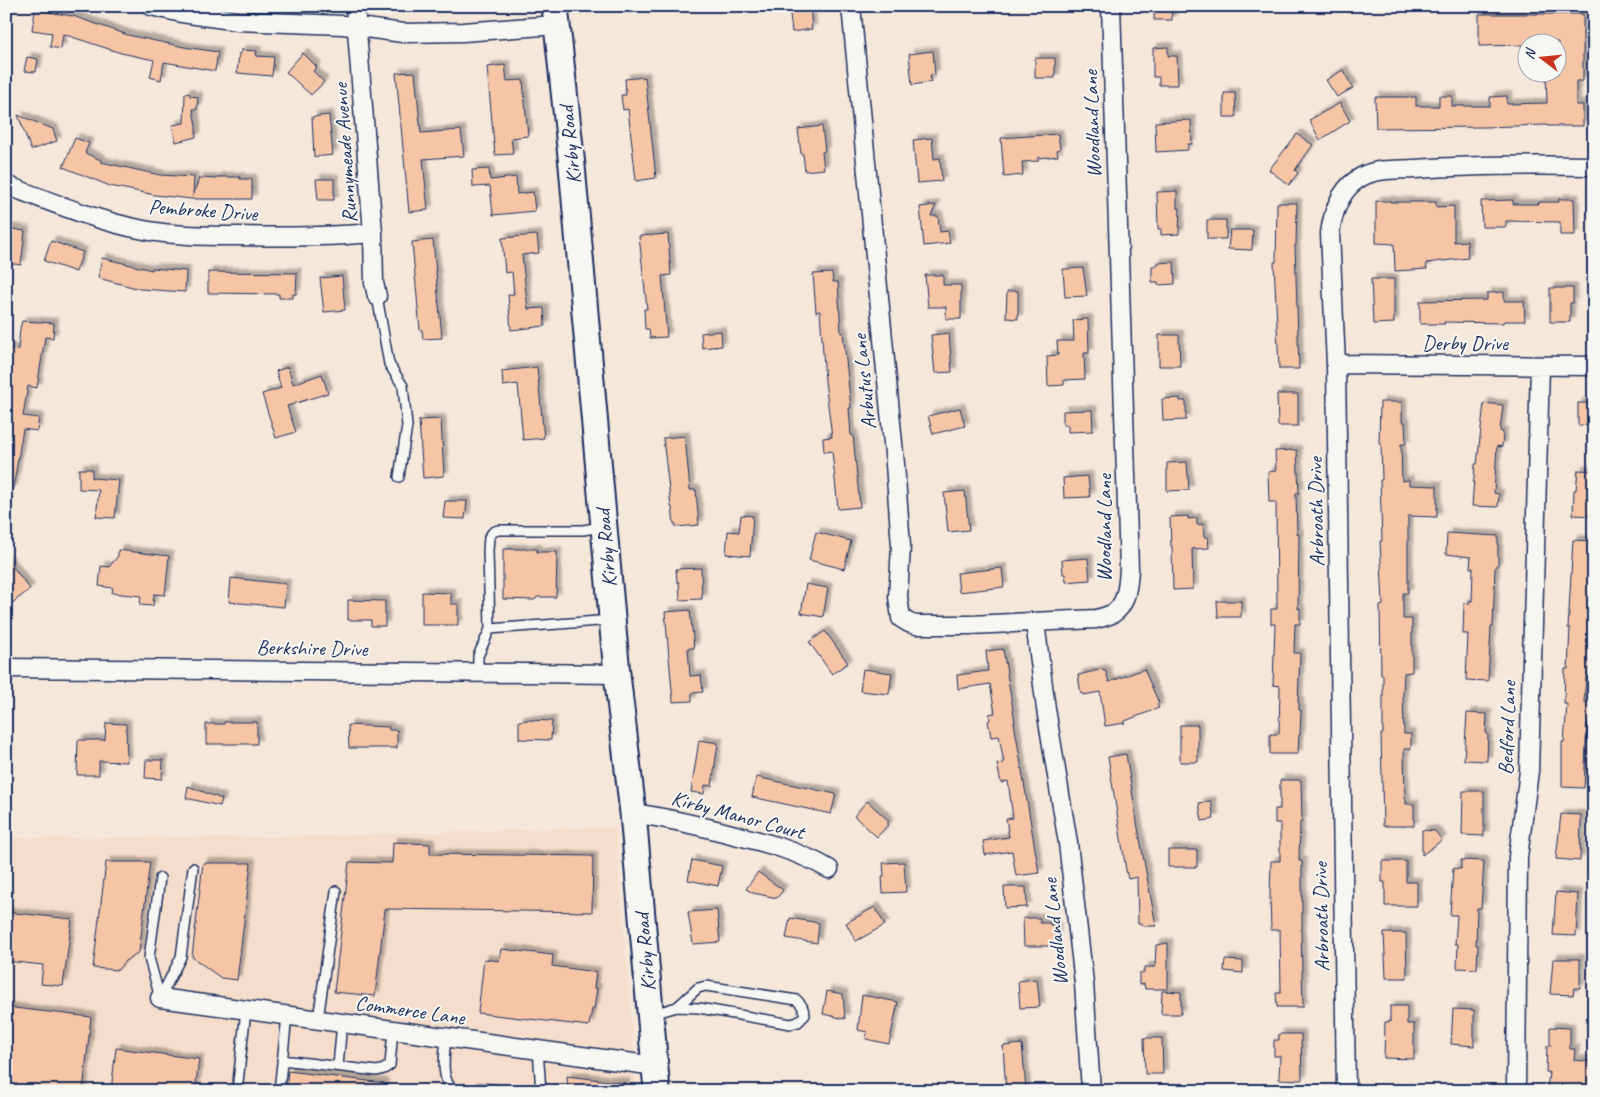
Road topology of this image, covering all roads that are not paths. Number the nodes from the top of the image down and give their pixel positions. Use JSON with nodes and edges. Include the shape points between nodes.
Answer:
{"nodes":[{"id":1,"x":151,"y":6,"type":"edge"},
{"id":2,"x":355,"y":6,"type":"edge"},
{"id":3,"x":851,"y":6,"type":"edge"},
{"id":4,"x":1111,"y":6,"type":"edge"},
{"id":5,"x":556,"y":16,"type":"edge"},
{"id":6,"x":358,"y":28,"type":"junction"},
{"id":7,"x":1594,"y":166,"type":"edge"},
{"id":8,"x":6,"y":185,"type":"edge"},
{"id":9,"x":373,"y":233,"type":"junction"},
{"id":10,"x":377,"y":296,"type":"joint"},
{"id":11,"x":1336,"y":364,"type":"junction"},
{"id":12,"x":1540,"y":366,"type":"junction"},
{"id":13,"x":1594,"y":366,"type":"edge"},
{"id":14,"x":399,"y":476,"type":"dead end"},
{"id":15,"x":604,"y":526,"type":"junction"},
{"id":16,"x":612,"y":620,"type":"junction"},
{"id":17,"x":1035,"y":622,"type":"junction"},
{"id":18,"x":490,"y":629,"type":"junction"},
{"id":19,"x":6,"y":668,"type":"edge"},
{"id":20,"x":478,"y":673,"type":"junction"},
{"id":21,"x":617,"y":674,"type":"junction"},
{"id":22,"x":633,"y":813,"type":"junction"},
{"id":23,"x":192,"y":868,"type":"dead end"},
{"id":24,"x":829,"y":869,"type":"dead end"},
{"id":25,"x":160,"y":878,"type":"dead end"},
{"id":26,"x":336,"y":891,"type":"dead end"},
{"id":27,"x":160,"y":998,"type":"junction"},
{"id":28,"x":677,"y":1007,"type":"junction"},
{"id":29,"x":246,"y":1010,"type":"junction"},
{"id":30,"x":650,"y":1015,"type":"junction"},
{"id":31,"x":287,"y":1016,"type":"junction"},
{"id":32,"x":318,"y":1020,"type":"junction"},
{"id":33,"x":342,"y":1023,"type":"junction"},
{"id":34,"x":393,"y":1030,"type":"junction"},
{"id":35,"x":446,"y":1037,"type":"junction"},
{"id":36,"x":538,"y":1050,"type":"junction"},
{"id":37,"x":282,"y":1060,"type":"junction"},
{"id":38,"x":338,"y":1066,"type":"junction"},
{"id":39,"x":655,"y":1066,"type":"junction"},
{"id":40,"x":237,"y":1091,"type":"edge"},
{"id":41,"x":279,"y":1091,"type":"edge"},
{"id":42,"x":454,"y":1091,"type":"edge"},
{"id":43,"x":474,"y":1091,"type":"edge"},
{"id":44,"x":512,"y":1091,"type":"edge"},
{"id":45,"x":541,"y":1091,"type":"edge"},
{"id":46,"x":657,"y":1091,"type":"edge"},
{"id":47,"x":1091,"y":1091,"type":"edge"},
{"id":48,"x":1346,"y":1091,"type":"edge"},
{"id":49,"x":1516,"y":1091,"type":"edge"}],
"edges":[{"from":1,"to":6,"type":"street","via":[[238,21]]},
{"from":2,"to":6,"type":"street","name":"Runnymeade Avenue"},
{"from":3,"to":17,"type":"street","name":"Arbutus Lane","via":[[895,464],[901,546],[898,597],[901,618],[916,625]]},
{"from":4,"to":17,"type":"street","name":"Woodland Lane","via":[[1128,588],[1117,610],[1096,620]]},
{"from":5,"to":6,"type":"street","via":[[419,33]]},
{"from":5,"to":15,"type":"main road","name":"Kirby Road"},
{"from":6,"to":9,"type":"street","name":"Runnymeade Avenue"},
{"from":7,"to":11,"type":"street","name":"Arbroath Drive","via":[[1433,168],[1377,171],[1362,176],[1340,198],[1332,216]]},
{"from":8,"to":9,"type":"street","name":"Pembroke Drive","via":[[102,219],[164,233],[194,236]]},
{"from":9,"to":10,"type":"street","name":"Runnymeade Avenue"},
{"from":10,"to":14,"type":"lane","via":[[389,364],[403,386],[407,426]]},
{"from":11,"to":12,"type":"street","name":"Derby Drive"},
{"from":11,"to":48,"type":"street","name":"Arbroath Drive"},
{"from":12,"to":13,"type":"street","name":"Derby Drive"},
{"from":12,"to":49,"type":"street","name":"Bedford Lane","via":[[1529,771],[1518,857]]},
{"from":15,"to":16,"type":"main road","name":"Kirby Road"},
{"from":15,"to":18,"type":"lane","via":[[583,530],[492,532],[488,551]]},
{"from":16,"to":18,"type":"lane"},
{"from":16,"to":21,"type":"main road","name":"Kirby Road"},
{"from":17,"to":47,"type":"street","name":"Woodland Lane","via":[[1068,843],[1084,983]]},
{"from":18,"to":20,"type":"lane","via":[[478,656]]},
{"from":19,"to":20,"type":"street","name":"Berkshire Drive"},
{"from":20,"to":21,"type":"street","name":"Berkshire Drive"},
{"from":21,"to":22,"type":"main road","name":"Kirby Road"},
{"from":22,"to":24,"type":"street","name":"Kirby Manor Court","via":[[687,822],[766,843],[800,853]]},
{"from":22,"to":30,"type":"main road","name":"Kirby Road"},
{"from":23,"to":27,"type":"lane","via":[[181,957]]},
{"from":25,"to":27,"type":"lane","via":[[149,958]]},
{"from":26,"to":32,"type":"lane"},
{"from":27,"to":29,"type":"street","name":"Commerce Lane"},
{"from":28,"to":28,"type":"lane","via":[[791,1024],[805,1015],[797,1000],[706,986],[698,988]]},
{"from":28,"to":30,"type":"lane"},
{"from":29,"to":31,"type":"street","name":"Commerce Lane"},
{"from":29,"to":40,"type":"lane"},
{"from":30,"to":39,"type":"main road","name":"Kirby Road"},
{"from":31,"to":32,"type":"street","name":"Commerce Lane"},
{"from":31,"to":37,"type":"lane"},
{"from":32,"to":33,"type":"street","name":"Commerce Lane"},
{"from":33,"to":34,"type":"street","name":"Commerce Lane"},
{"from":33,"to":38,"type":"lane"},
{"from":34,"to":35,"type":"street","name":"Commerce Lane"},
{"from":34,"to":38,"type":"lane","via":[[390,1064],[384,1070]]},
{"from":35,"to":36,"type":"street","name":"Commerce Lane"},
{"from":35,"to":42,"type":"lane","via":[[445,1080]]},
{"from":36,"to":39,"type":"street","name":"Commerce Lane"},
{"from":36,"to":45,"type":"lane"},
{"from":37,"to":38,"type":"lane"},
{"from":37,"to":41,"type":"lane"},
{"from":39,"to":46,"type":"main road","name":"Kirby Road"},
{"from":43,"to":44,"type":"lane","via":[[480,1088]]}]}
